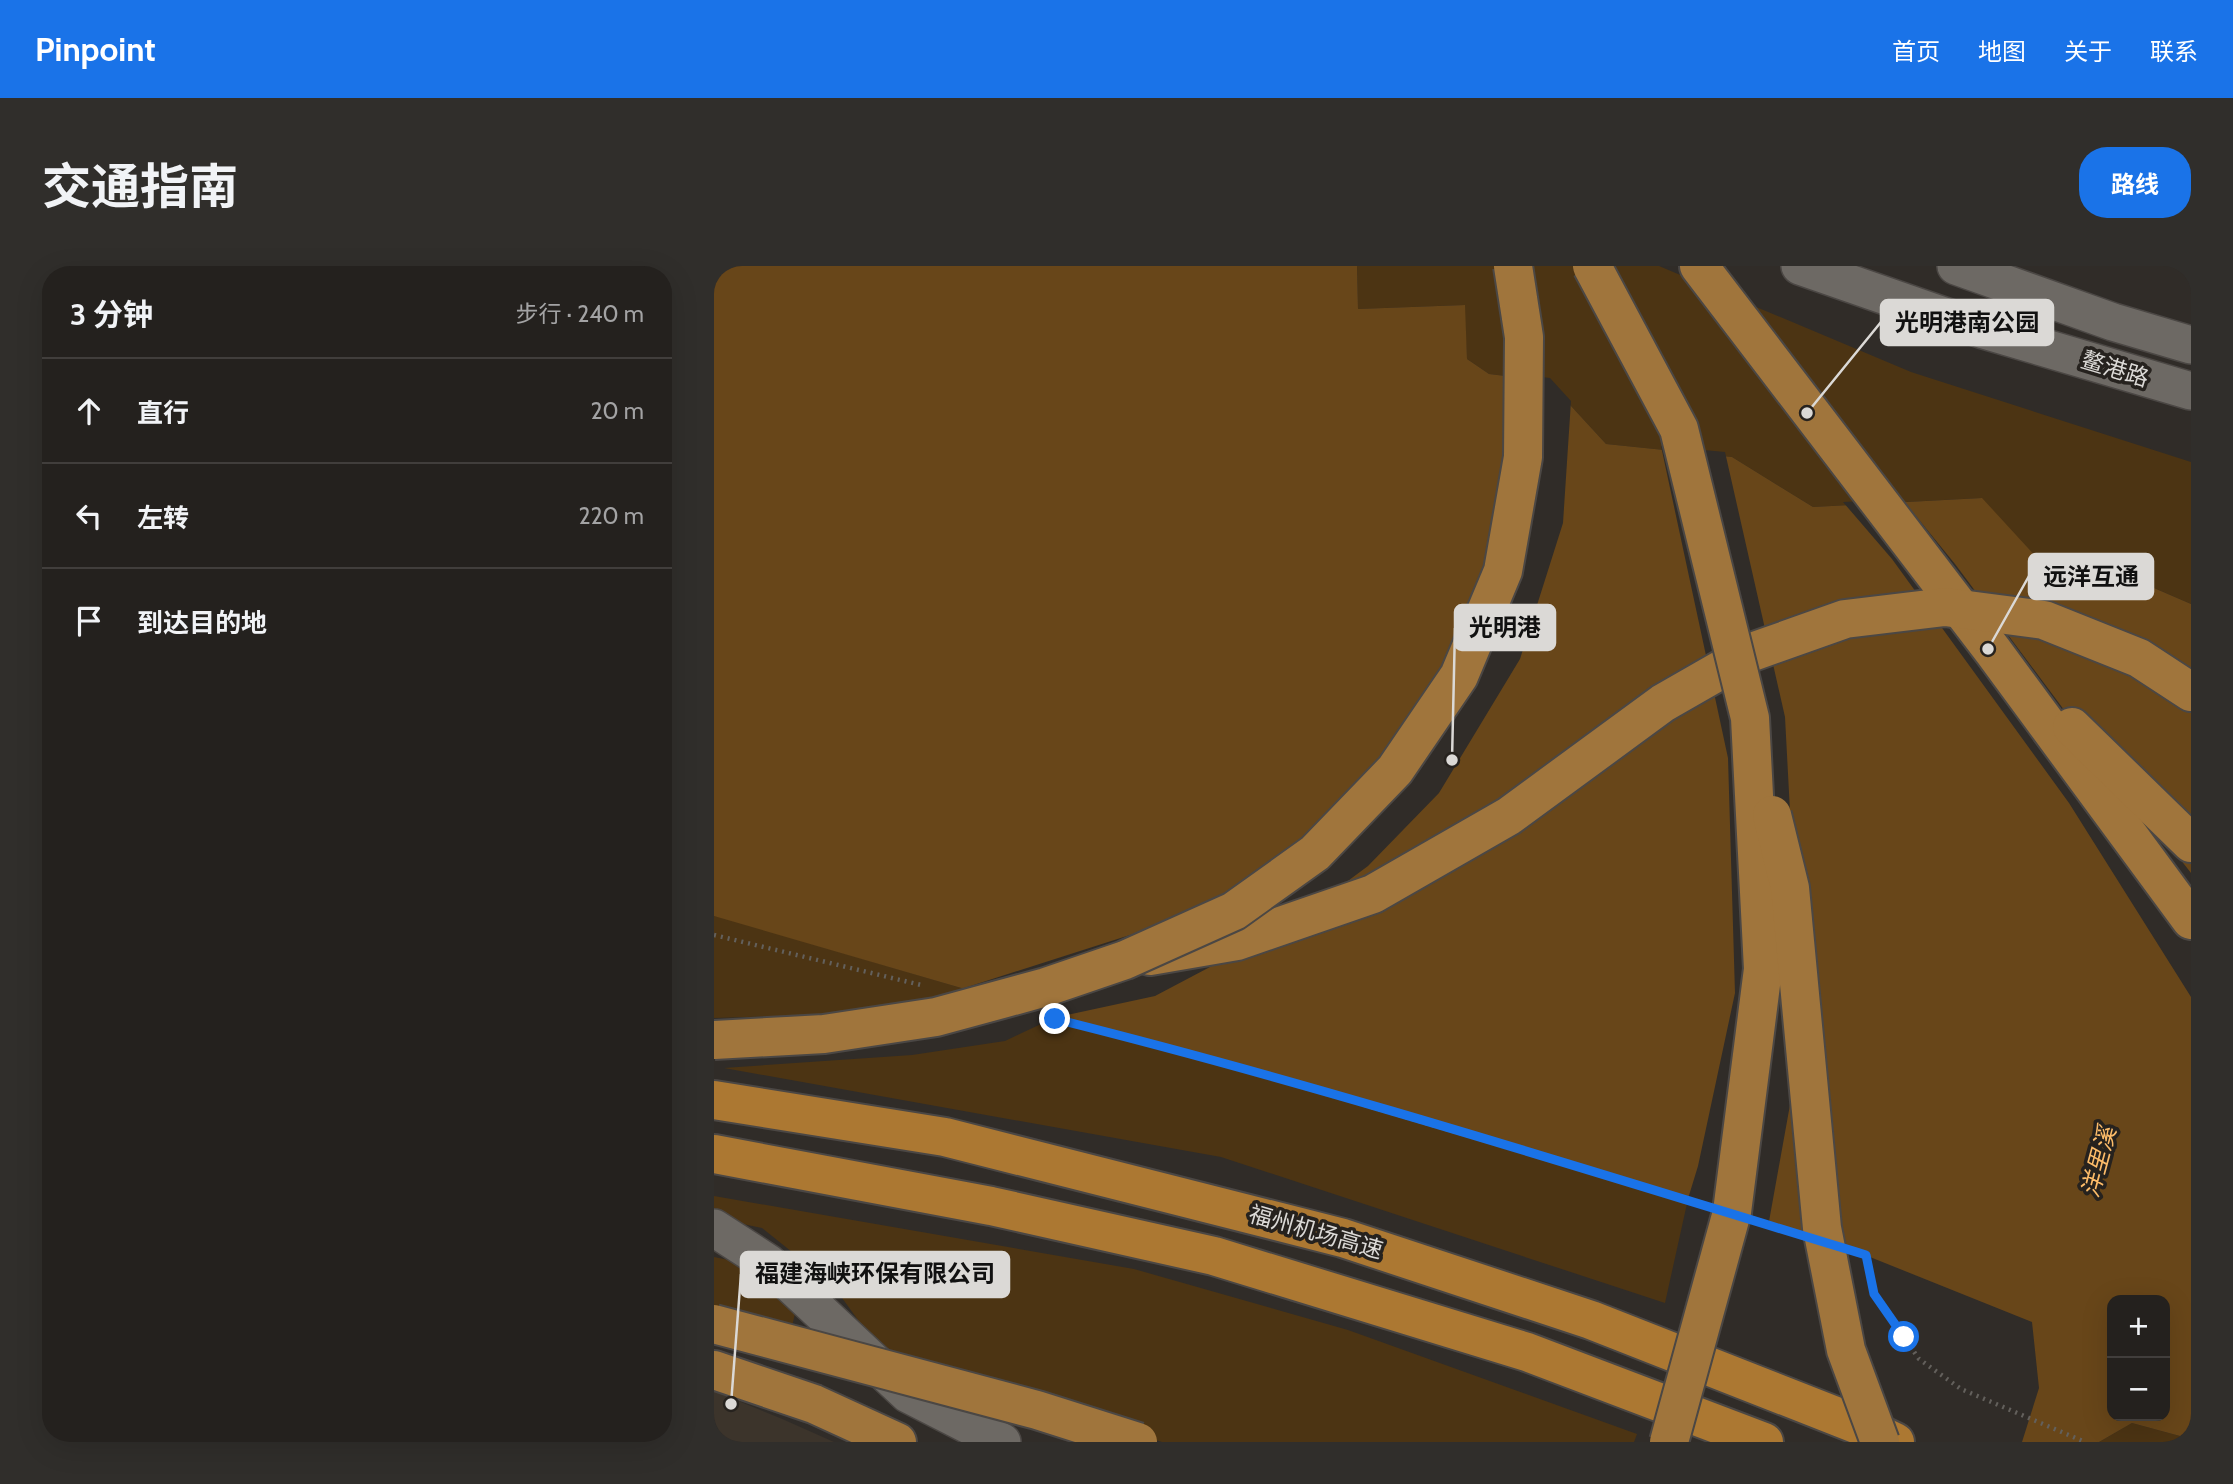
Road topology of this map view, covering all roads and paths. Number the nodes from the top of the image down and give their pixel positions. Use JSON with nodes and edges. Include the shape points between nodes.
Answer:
{"nodes":[{"id":1,"x":1513,"y":266,"type":"edge"},
{"id":2,"x":1592,"y":266,"type":"edge"},
{"id":3,"x":1699,"y":266,"type":"edge"},
{"id":4,"x":1800,"y":266,"type":"edge"},
{"id":5,"x":1956,"y":266,"type":"edge"},
{"id":6,"x":2191,"y":345,"type":"edge"},
{"id":7,"x":2191,"y":391,"type":"edge"},
{"id":8,"x":1993,"y":651,"type":"junction"},
{"id":9,"x":2191,"y":692,"type":"edge"},
{"id":10,"x":1750,"y":718,"type":"junction"},
{"id":11,"x":2191,"y":843,"type":"edge"},
{"id":12,"x":2191,"y":920,"type":"edge"},
{"id":13,"x":714,"y":935,"type":"edge"},
{"id":14,"x":1125,"y":960,"type":"junction"},
{"id":15,"x":932,"y":988,"type":"dead end"},
{"id":16,"x":1051,"y":1018,"type":"dead end"},
{"id":17,"x":714,"y":1040,"type":"edge"},
{"id":18,"x":714,"y":1100,"type":"edge"},
{"id":19,"x":714,"y":1154,"type":"edge"},
{"id":20,"x":1712,"y":1207,"type":"dead end"},
{"id":21,"x":1751,"y":1219,"type":"dead end"},
{"id":22,"x":714,"y":1228,"type":"edge"},
{"id":23,"x":1802,"y":1235,"type":"dead end"},
{"id":24,"x":1853,"y":1251,"type":"dead end"},
{"id":25,"x":714,"y":1324,"type":"edge"},
{"id":26,"x":714,"y":1370,"type":"edge"},
{"id":27,"x":897,"y":1442,"type":"edge"},
{"id":28,"x":1002,"y":1442,"type":"edge"},
{"id":29,"x":1138,"y":1442,"type":"edge"},
{"id":30,"x":1669,"y":1442,"type":"edge"},
{"id":31,"x":1764,"y":1442,"type":"edge"},
{"id":32,"x":1880,"y":1442,"type":"edge"},
{"id":33,"x":1895,"y":1442,"type":"edge"},
{"id":34,"x":2085,"y":1442,"type":"edge"}],
"edges":[{"from":1,"to":14,"type":"highway","bridge":true,"via":[[1524,337],[1523,457],[1503,571],[1459,676],[1395,769],[1315,853],[1234,911]]},
{"from":2,"to":10,"type":"highway","bridge":true,"via":[[1679,429]]},
{"from":3,"to":8,"type":"highway"},
{"from":4,"to":7,"type":"main road","name":"鳌港路","via":[[1984,330]]},
{"from":5,"to":6,"type":"main road","name":"鳌港路"},
{"from":8,"to":11,"type":"highway"},
{"from":8,"to":12,"type":"highway"},
{"from":9,"to":14,"type":"highway","bridge":true,"via":[[2139,658],[2044,620],[1945,607],[1845,619],[1752,652],[1674,697],[1509,816],[1373,894],[1237,941]]},
{"from":10,"to":30,"type":"highway","bridge":true,"via":[[1763,969],[1732,1212]]},
{"from":10,"to":32,"type":"highway","bridge":true,"via":[[1790,888],[1822,1228],[1846,1350]]},
{"from":13,"to":15,"type":"path"},
{"from":14,"to":17,"type":"highway","bridge":true,"via":[[936,1017],[824,1034]]},
{"from":16,"to":20,"type":"path","via":[[1156,1044]]},
{"from":18,"to":33,"type":"highway","name":"福州机场高速","bridge":true,"via":[[945,1138],[1343,1238],[1591,1320]]},
{"from":19,"to":31,"type":"highway","via":[[991,1206],[1214,1256],[1527,1352]]},
{"from":21,"to":23,"type":"path"},
{"from":22,"to":28,"type":"main road","via":[[768,1263],[908,1394]]},
{"from":24,"to":34,"type":"path","via":[[1866,1255],[1874,1294],[1919,1359],[1961,1389]]},
{"from":25,"to":29,"type":"highway","bridge":true,"via":[[1037,1410]]},
{"from":26,"to":27,"type":"highway","via":[[814,1404]]}]}
